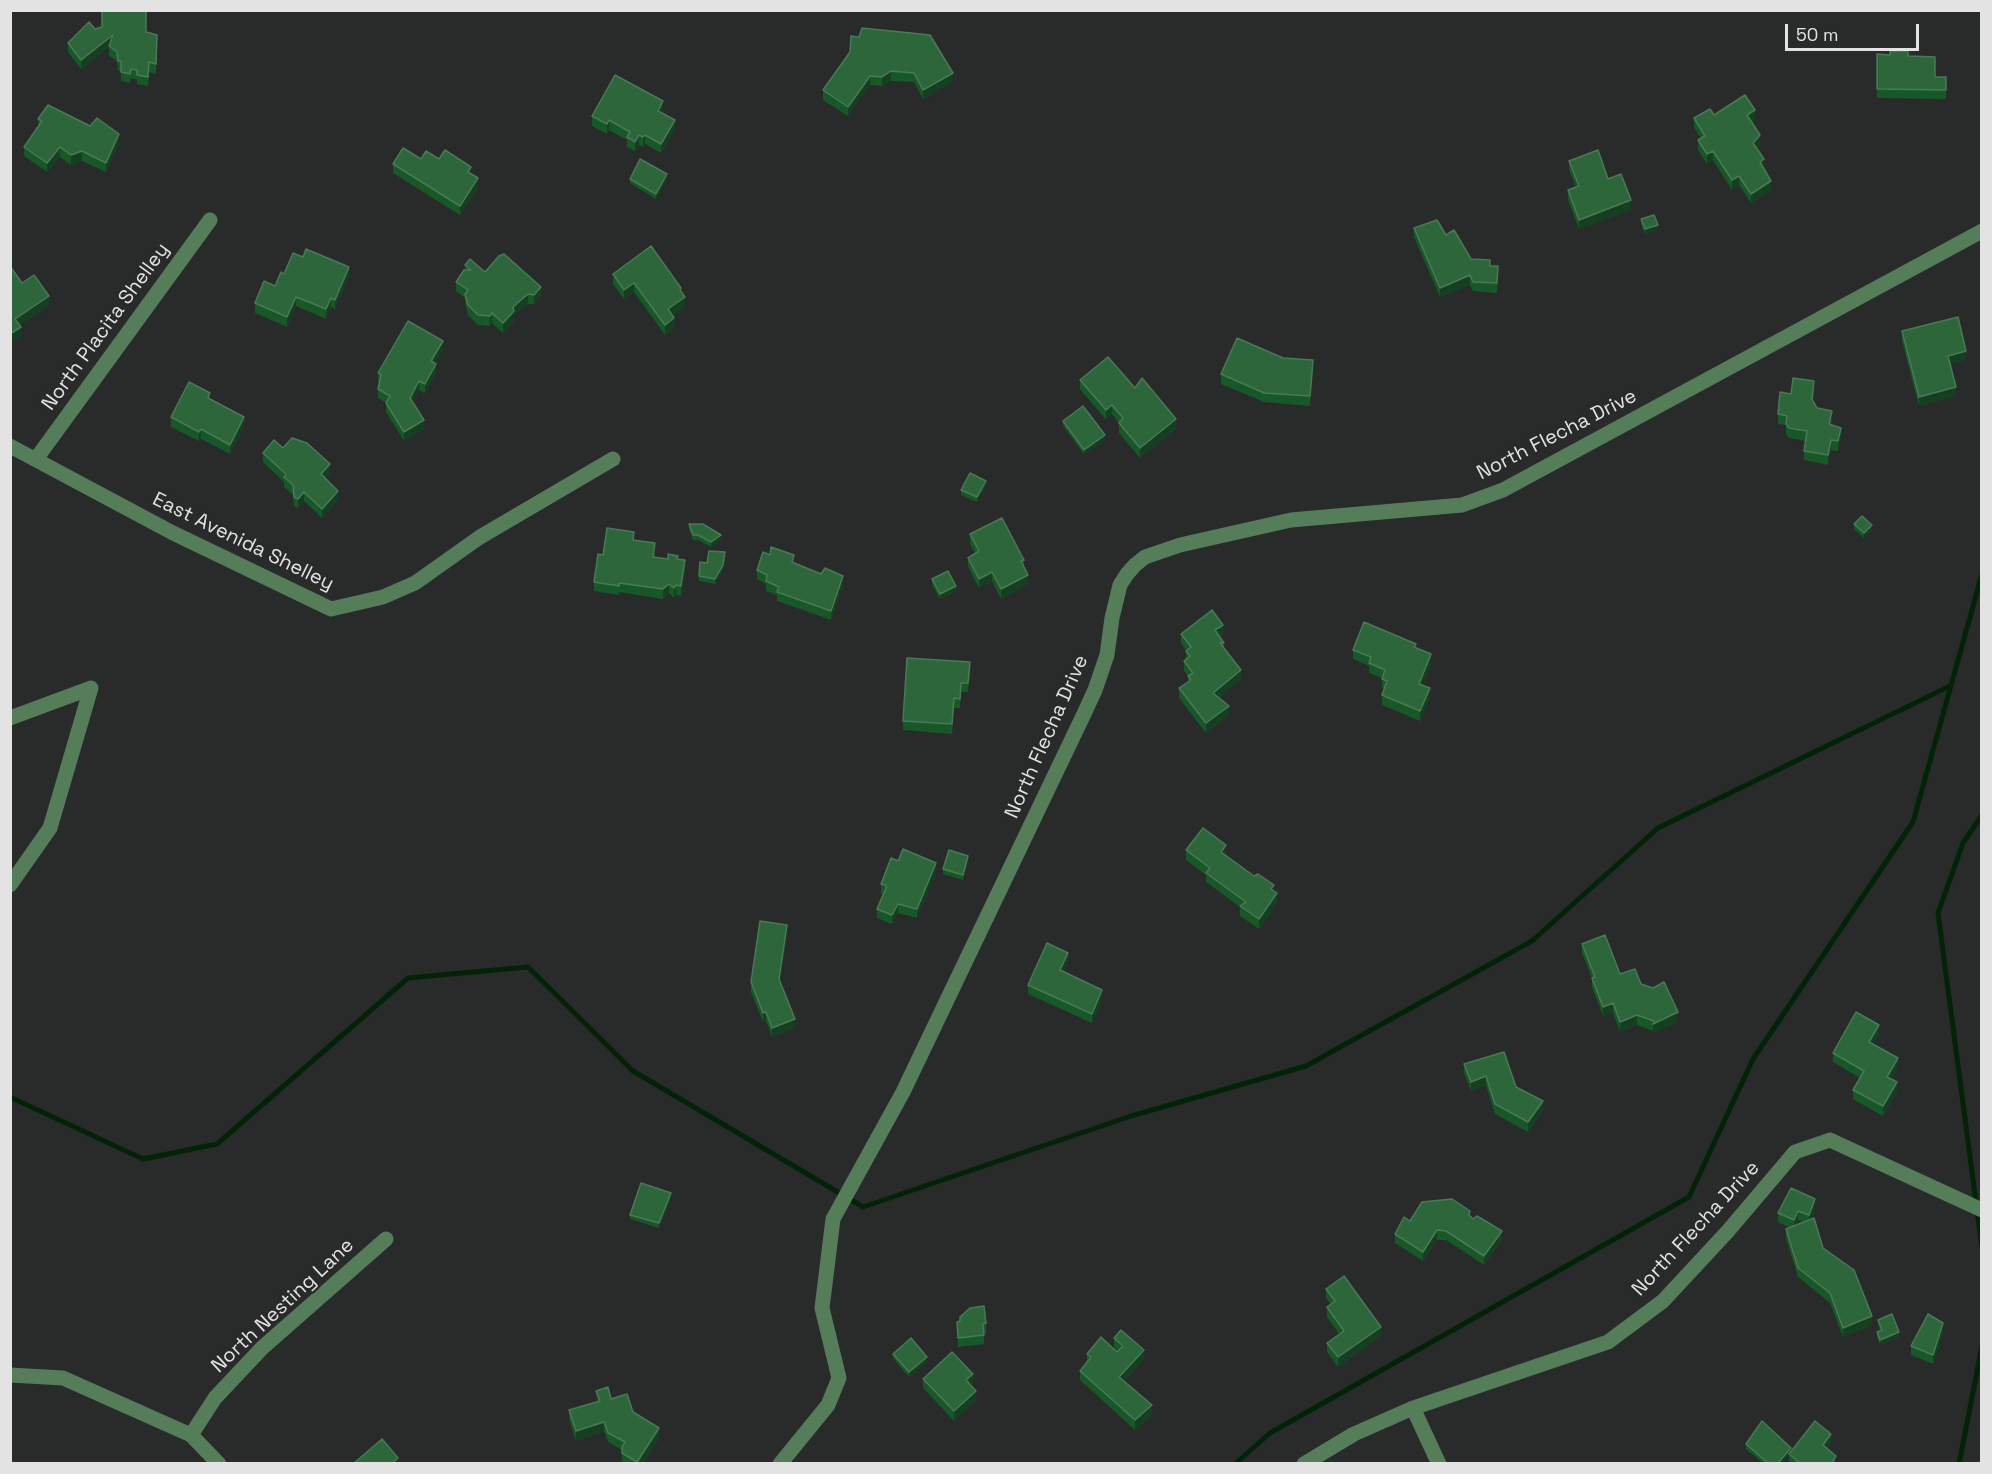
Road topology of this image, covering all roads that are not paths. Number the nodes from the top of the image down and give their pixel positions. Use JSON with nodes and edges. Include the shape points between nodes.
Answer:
{"nodes":[{"id":1,"x":210,"y":220,"type":"dead end"},
{"id":2,"x":1982,"y":231,"type":"edge"},
{"id":3,"x":10,"y":446,"type":"edge"},
{"id":4,"x":36,"y":459,"type":"junction"},
{"id":5,"x":613,"y":459,"type":"dead end"},
{"id":6,"x":10,"y":718,"type":"edge"},
{"id":7,"x":10,"y":885,"type":"edge"},
{"id":8,"x":1982,"y":1210,"type":"edge"},
{"id":9,"x":386,"y":1239,"type":"dead end"},
{"id":10,"x":10,"y":1375,"type":"edge"},
{"id":11,"x":1413,"y":1408,"type":"junction"},
{"id":12,"x":191,"y":1435,"type":"junction"},
{"id":13,"x":219,"y":1464,"type":"edge"},
{"id":14,"x":780,"y":1464,"type":"edge"},
{"id":15,"x":1304,"y":1464,"type":"edge"},
{"id":16,"x":1439,"y":1464,"type":"edge"}],
"edges":[{"from":1,"to":4,"type":"street","name":"North Placita Shelley"},
{"from":2,"to":14,"type":"street","name":"North Flecha Drive","via":[[1503,490],[1462,505],[1291,520],[1180,545],[1145,557],[1126,574],[1095,690],[903,1092],[832,1219],[822,1308],[839,1378],[828,1405]]},
{"from":3,"to":4,"type":"street","name":"East Avenida Shelley"},
{"from":4,"to":5,"type":"street","name":"East Avenida Shelley","via":[[173,533],[331,609],[383,597],[415,583],[480,537]]},
{"from":6,"to":7,"type":"street","via":[[91,688],[50,828]]},
{"from":8,"to":11,"type":"street","name":"North Flecha Drive","via":[[1830,1140],[1795,1152],[1663,1301],[1608,1342]]},
{"from":9,"to":12,"type":"street","name":"North Nesting Lane","via":[[262,1348],[215,1398]]},
{"from":10,"to":12,"type":"street","via":[[63,1378]]},
{"from":11,"to":15,"type":"street","name":"North Flecha Drive","via":[[1354,1434]]},
{"from":11,"to":16,"type":"street"},
{"from":12,"to":13,"type":"street"}]}
